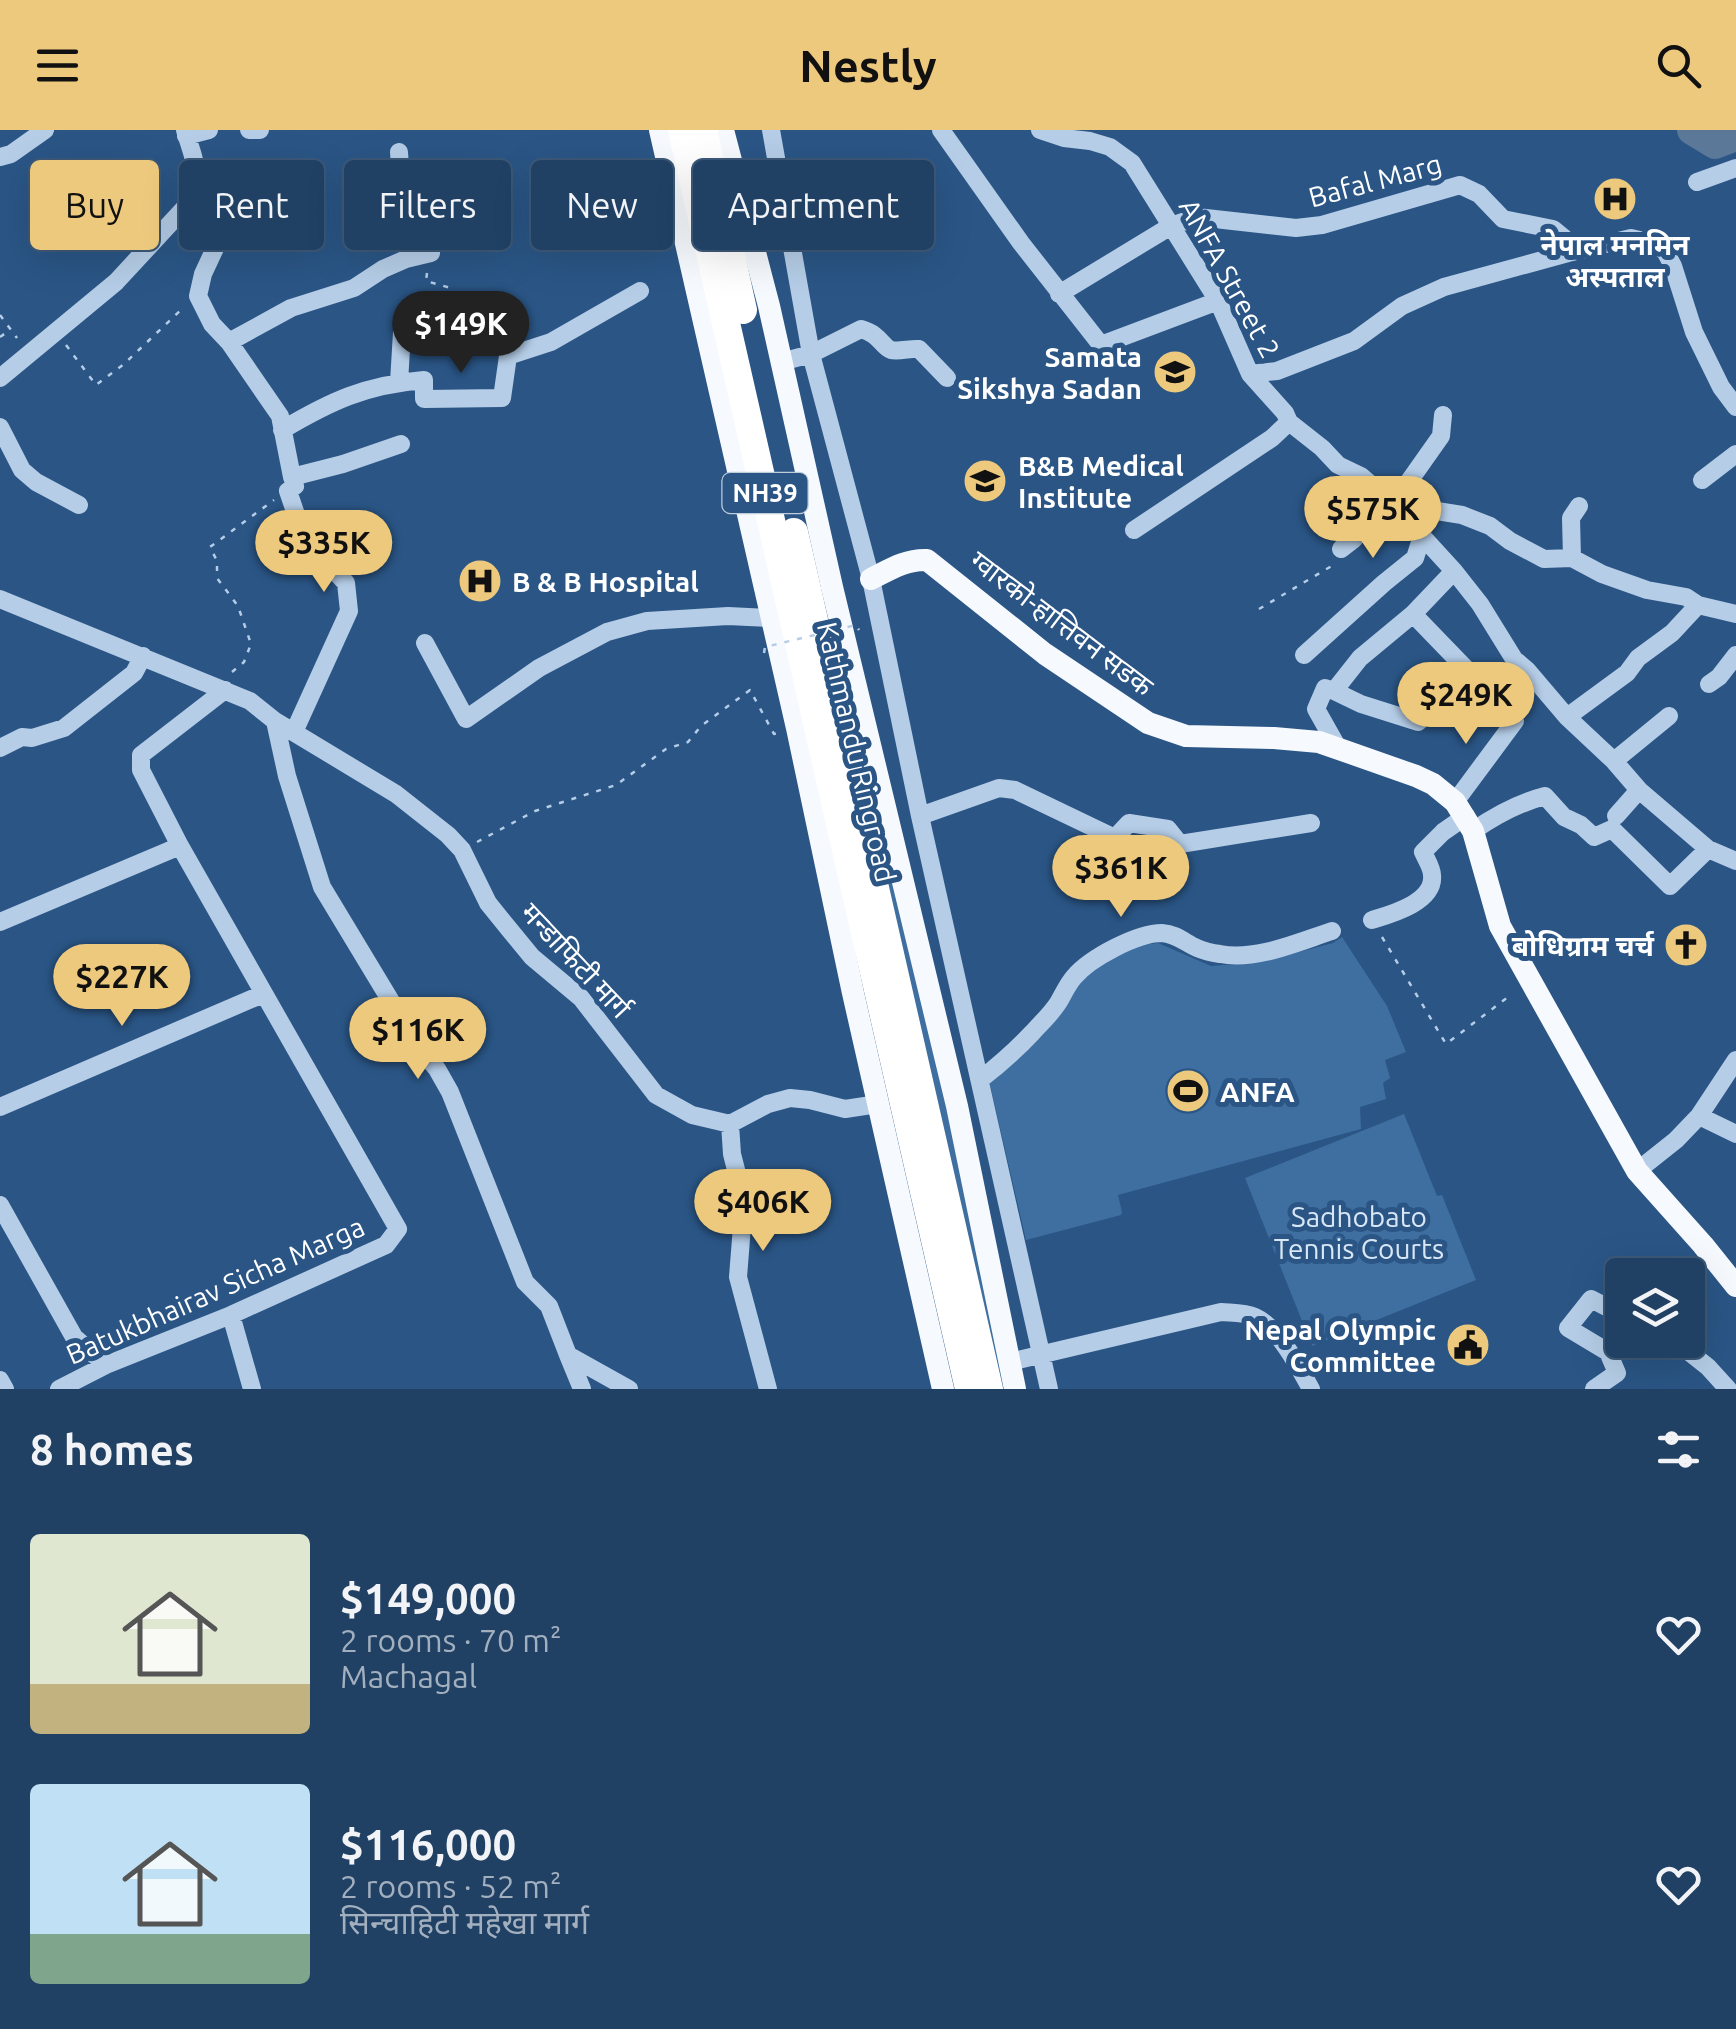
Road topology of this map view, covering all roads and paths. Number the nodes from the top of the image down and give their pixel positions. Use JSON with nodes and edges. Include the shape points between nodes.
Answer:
{"nodes":[{"id":1,"x":44,"y":130,"type":"edge"},
{"id":2,"x":209,"y":130,"type":"edge"},
{"id":3,"x":248,"y":130,"type":"edge"},
{"id":4,"x":260,"y":130,"type":"edge"},
{"id":5,"x":660,"y":130,"type":"edge"},
{"id":6,"x":682,"y":130,"type":"edge"},
{"id":7,"x":702,"y":130,"type":"edge"},
{"id":8,"x":722,"y":130,"type":"edge"},
{"id":9,"x":771,"y":130,"type":"edge"},
{"id":10,"x":940,"y":130,"type":"edge"},
{"id":11,"x":1040,"y":130,"type":"edge"},
{"id":12,"x":186,"y":133,"type":"edge"},
{"id":13,"x":1109,"y":138,"type":"edge"},
{"id":14,"x":399,"y":152,"type":"dead end"},
{"id":15,"x":0,"y":157,"type":"edge"},
{"id":16,"x":1736,"y":168,"type":"edge"},
{"id":17,"x":1697,"y":182,"type":"dead end"},
{"id":18,"x":174,"y":219,"type":"junction"},
{"id":19,"x":1171,"y":226,"type":"junction"},
{"id":20,"x":1568,"y":252,"type":"junction"},
{"id":21,"x":431,"y":253,"type":"junction"},
{"id":22,"x":640,"y":291,"type":"dead end"},
{"id":23,"x":1059,"y":294,"type":"junction"},
{"id":24,"x":198,"y":296,"type":"junction"},
{"id":25,"x":1218,"y":301,"type":"junction"},
{"id":26,"x":0,"y":315,"type":"edge"},
{"id":27,"x":478,"y":320,"type":"junction"},
{"id":28,"x":10,"y":330,"type":"junction"},
{"id":29,"x":57,"y":332,"type":"junction"},
{"id":30,"x":0,"y":337,"type":"edge"},
{"id":31,"x":229,"y":342,"type":"junction"},
{"id":32,"x":29,"y":352,"type":"junction"},
{"id":33,"x":811,"y":354,"type":"junction"},
{"id":34,"x":508,"y":356,"type":"junction"},
{"id":35,"x":782,"y":362,"type":"junction"},
{"id":36,"x":1250,"y":374,"type":"junction"},
{"id":37,"x":0,"y":378,"type":"edge"},
{"id":38,"x":947,"y":378,"type":"dead end"},
{"id":39,"x":399,"y":382,"type":"junction"},
{"id":40,"x":1736,"y":407,"type":"edge"},
{"id":41,"x":1443,"y":415,"type":"dead end"},
{"id":42,"x":1289,"y":422,"type":"junction"},
{"id":43,"x":0,"y":427,"type":"edge"},
{"id":44,"x":282,"y":430,"type":"junction"},
{"id":45,"x":401,"y":444,"type":"dead end"},
{"id":46,"x":1736,"y":454,"type":"edge"},
{"id":47,"x":1702,"y":480,"type":"dead end"},
{"id":48,"x":290,"y":484,"type":"junction"},
{"id":49,"x":1391,"y":502,"type":"junction"},
{"id":50,"x":79,"y":505,"type":"dead end"},
{"id":51,"x":1579,"y":506,"type":"dead end"},
{"id":52,"x":1322,"y":524,"type":"dead end"},
{"id":53,"x":1134,"y":530,"type":"dead end"},
{"id":54,"x":1422,"y":536,"type":"junction"},
{"id":55,"x":1341,"y":549,"type":"junction"},
{"id":56,"x":1572,"y":558,"type":"junction"},
{"id":57,"x":1454,"y":571,"type":"junction"},
{"id":58,"x":870,"y":579,"type":"junction"},
{"id":59,"x":0,"y":599,"type":"edge"},
{"id":60,"x":1698,"y":605,"type":"junction"},
{"id":61,"x":1259,"y":609,"type":"dead end"},
{"id":62,"x":1413,"y":614,"type":"junction"},
{"id":63,"x":1736,"y":614,"type":"edge"},
{"id":64,"x":771,"y":618,"type":"junction"},
{"id":65,"x":859,"y":630,"type":"dead end"},
{"id":66,"x":426,"y":643,"type":"dead end"},
{"id":67,"x":764,"y":653,"type":"dead end"},
{"id":68,"x":1736,"y":655,"type":"edge"},
{"id":69,"x":143,"y":656,"type":"junction"},
{"id":70,"x":1304,"y":656,"type":"dead end"},
{"id":71,"x":1708,"y":684,"type":"dead end"},
{"id":72,"x":224,"y":690,"type":"junction"},
{"id":73,"x":1334,"y":691,"type":"junction"},
{"id":74,"x":1669,"y":716,"type":"dead end"},
{"id":75,"x":1567,"y":717,"type":"junction"},
{"id":76,"x":275,"y":721,"type":"junction"},
{"id":77,"x":1515,"y":721,"type":"dead end"},
{"id":78,"x":796,"y":728,"type":"junction"},
{"id":79,"x":294,"y":732,"type":"junction"},
{"id":80,"x":0,"y":748,"type":"edge"},
{"id":81,"x":1338,"y":748,"type":"junction"},
{"id":82,"x":1614,"y":761,"type":"junction"},
{"id":83,"x":1640,"y":790,"type":"junction"},
{"id":84,"x":920,"y":816,"type":"junction"},
{"id":85,"x":1465,"y":816,"type":"junction"},
{"id":86,"x":1616,"y":816,"type":"dead end"},
{"id":87,"x":1311,"y":824,"type":"dead end"},
{"id":88,"x":180,"y":846,"type":"junction"},
{"id":89,"x":1708,"y":849,"type":"junction"},
{"id":90,"x":462,"y":850,"type":"junction"},
{"id":91,"x":857,"y":855,"type":"junction"},
{"id":92,"x":1736,"y":861,"type":"edge"},
{"id":93,"x":1372,"y":920,"type":"joint"},
{"id":94,"x":0,"y":922,"type":"edge"},
{"id":95,"x":1332,"y":931,"type":"dead end"},
{"id":96,"x":1529,"y":981,"type":"junction"},
{"id":97,"x":263,"y":994,"type":"junction"},
{"id":98,"x":1736,"y":1060,"type":"edge"},
{"id":99,"x":981,"y":1080,"type":"junction"},
{"id":100,"x":878,"y":1104,"type":"junction"},
{"id":101,"x":0,"y":1108,"type":"edge"},
{"id":102,"x":1699,"y":1116,"type":"junction"},
{"id":103,"x":730,"y":1124,"type":"junction"},
{"id":104,"x":1736,"y":1134,"type":"edge"},
{"id":105,"x":1637,"y":1172,"type":"junction"},
{"id":106,"x":0,"y":1205,"type":"edge"},
{"id":107,"x":1736,"y":1286,"type":"edge"},
{"id":108,"x":1605,"y":1306,"type":"edge"},
{"id":109,"x":231,"y":1315,"type":"junction"},
{"id":110,"x":1605,"y":1350,"type":"edge"},
{"id":111,"x":568,"y":1354,"type":"junction"},
{"id":112,"x":1041,"y":1354,"type":"junction"},
{"id":113,"x":1611,"y":1358,"type":"edge"},
{"id":114,"x":1697,"y":1358,"type":"edge"},
{"id":115,"x":1010,"y":1362,"type":"junction"},
{"id":116,"x":106,"y":1365,"type":"junction"},
{"id":117,"x":0,"y":1380,"type":"edge"},
{"id":118,"x":5,"y":1389,"type":"edge"},
{"id":119,"x":60,"y":1389,"type":"edge"},
{"id":120,"x":252,"y":1389,"type":"edge"},
{"id":121,"x":582,"y":1389,"type":"edge"},
{"id":122,"x":630,"y":1389,"type":"edge"},
{"id":123,"x":768,"y":1389,"type":"edge"},
{"id":124,"x":943,"y":1389,"type":"edge"},
{"id":125,"x":969,"y":1389,"type":"edge"},
{"id":126,"x":988,"y":1389,"type":"edge"},
{"id":127,"x":1015,"y":1389,"type":"edge"},
{"id":128,"x":1049,"y":1389,"type":"edge"},
{"id":129,"x":1311,"y":1389,"type":"edge"},
{"id":130,"x":1594,"y":1389,"type":"edge"},
{"id":131,"x":1728,"y":1389,"type":"edge"}],
"edges":[{"from":1,"to":15,"type":"street"},
{"from":2,"to":12,"type":"street"},
{"from":3,"to":4,"type":"street"},
{"from":5,"to":64,"type":"main road"},
{"from":6,"to":91,"type":"highway","name":"Kathmandu Ringroad","number":"NH39"},
{"from":7,"to":91,"type":"highway","name":"Kathmandu Ringroad","number":"NH39"},
{"from":8,"to":35,"type":"main road"},
{"from":9,"to":33,"type":"street"},
{"from":10,"to":23,"type":"street"},
{"from":11,"to":13,"type":"street","name":"ANFA Street 2","via":[[1064,138]]},
{"from":12,"to":18,"type":"street","via":[[197,187]]},
{"from":13,"to":19,"type":"street","name":"ANFA Street 2"},
{"from":14,"to":21,"type":"street","via":[[400,167],[425,210]]},
{"from":16,"to":17,"type":"street"},
{"from":18,"to":24,"type":"street","via":[[202,218],[217,244]]},
{"from":18,"to":29,"type":"street","via":[[116,282]]},
{"from":19,"to":20,"type":"street","name":"Bafal Marg","via":[[1197,217],[1322,225],[1460,185],[1479,194],[1503,220],[1552,229]]},
{"from":19,"to":23,"type":"street"},
{"from":19,"to":25,"type":"street","name":"ANFA Street 2"},
{"from":20,"to":36,"type":"street","via":[[1444,287],[1354,340],[1278,371]]},
{"from":20,"to":40,"type":"street","via":[[1631,238],[1664,251],[1694,332]]},
{"from":21,"to":27,"type":"path","via":[[426,281],[458,294],[478,291]]},
{"from":21,"to":31,"type":"street","via":[[291,308]]},
{"from":22,"to":34,"type":"street","via":[[551,342]]},
{"from":23,"to":25,"type":"street","via":[[1101,345]]},
{"from":24,"to":29,"type":"path","via":[[96,386]]},
{"from":24,"to":31,"type":"street"},
{"from":25,"to":36,"type":"street","name":"ANFA Street 2"},
{"from":26,"to":28,"type":"path"},
{"from":27,"to":34,"type":"street","via":[[514,320]]},
{"from":27,"to":39,"type":"street","via":[[404,316]]},
{"from":28,"to":30,"type":"path"},
{"from":28,"to":32,"type":"path"},
{"from":29,"to":32,"type":"street"},
{"from":31,"to":44,"type":"street","via":[[280,416]]},
{"from":32,"to":37,"type":"street"},
{"from":33,"to":35,"type":"street"},
{"from":33,"to":38,"type":"street","via":[[861,329],[893,351],[920,349]]},
{"from":33,"to":58,"type":"street"},
{"from":34,"to":39,"type":"street","via":[[502,398],[424,399],[424,380]]},
{"from":35,"to":115,"type":"main road"},
{"from":36,"to":42,"type":"street","name":"ANFA Street 2"},
{"from":39,"to":44,"type":"street","via":[[354,392]]},
{"from":41,"to":49,"type":"street","via":[[1442,436]]},
{"from":42,"to":49,"type":"street","name":"ANFA Street 2"},
{"from":42,"to":53,"type":"street"},
{"from":43,"to":50,"type":"street","via":[[22,470]]},
{"from":44,"to":48,"type":"street"},
{"from":45,"to":48,"type":"street"},
{"from":46,"to":47,"type":"street"},
{"from":48,"to":72,"type":"path","via":[[210,547],[217,578],[238,606],[252,644]]},
{"from":48,"to":79,"type":"street","via":[[304,538],[346,583],[349,611]]},
{"from":49,"to":54,"type":"street","name":"ANFA Street 2"},
{"from":49,"to":55,"type":"street"},
{"from":49,"to":56,"type":"street","via":[[1462,515],[1544,559]]},
{"from":51,"to":56,"type":"street","via":[[1571,518]]},
{"from":52,"to":55,"type":"path"},
{"from":54,"to":57,"type":"street","name":"ANFA Street 2"},
{"from":54,"to":70,"type":"street","via":[[1415,558]]},
{"from":55,"to":61,"type":"path","via":[[1338,563]]},
{"from":56,"to":60,"type":"street"},
{"from":57,"to":62,"type":"street"},
{"from":57,"to":75,"type":"street","name":"ANFA Street 2","via":[[1514,660]]},
{"from":58,"to":81,"type":"main road","name":"ग्वारको-हात्तिवन सडक","via":[[928,560],[1060,664],[1166,731],[1299,739]]},
{"from":58,"to":84,"type":"street"},
{"from":59,"to":69,"type":"street","name":"मन्डाफिटी मार्ग"},
{"from":60,"to":63,"type":"street"},
{"from":60,"to":75,"type":"street"},
{"from":62,"to":73,"type":"street","via":[[1360,658]]},
{"from":62,"to":73,"type":"street","via":[[1471,674],[1452,694],[1418,722]]},
{"from":64,"to":66,"type":"street","via":[[647,622],[608,632],[539,668],[466,719]]},
{"from":64,"to":78,"type":"main road"},
{"from":65,"to":67,"type":"path","bridge":true,"via":[[856,625],[765,647]]},
{"from":68,"to":71,"type":"street"},
{"from":69,"to":72,"type":"street","name":"मन्डाफिटी मार्ग"},
{"from":69,"to":80,"type":"street","via":[[134,673],[64,728]]},
{"from":72,"to":76,"type":"street","name":"मन्डाफिटी मार्ग"},
{"from":72,"to":88,"type":"street","name":"Batukbhairav Sicha Marga","via":[[142,756],[141,770]]},
{"from":73,"to":81,"type":"street","via":[[1326,688],[1316,708]]},
{"from":74,"to":82,"type":"street"},
{"from":75,"to":82,"type":"street","name":"ANFA Street 2"},
{"from":76,"to":79,"type":"street","name":"मन्डाफिटी मार्ग"},
{"from":76,"to":111,"type":"street","via":[[322,888],[444,1080],[525,1282],[549,1306]]},
{"from":77,"to":85,"type":"street"},
{"from":78,"to":90,"type":"path","via":[[774,734],[750,690],[688,742],[666,749],[616,785],[535,811]]},
{"from":78,"to":100,"type":"main road"},
{"from":79,"to":90,"type":"street","name":"मन्डाफिटी मार्ग","via":[[396,794]]},
{"from":81,"to":85,"type":"main road","name":"ग्वारको-हात्तिवन सडक","via":[[1433,784]]},
{"from":82,"to":83,"type":"street","name":"ANFA Street 2"},
{"from":83,"to":86,"type":"street"},
{"from":83,"to":89,"type":"street","name":"ANFA Street 2"},
{"from":84,"to":87,"type":"street","via":[[999,788],[1115,838],[1130,823],[1168,829],[1180,844]]},
{"from":84,"to":99,"type":"street"},
{"from":85,"to":89,"type":"street","via":[[1498,814],[1545,796],[1594,838],[1612,829],[1670,886]]},
{"from":85,"to":93,"type":"street","via":[[1424,852],[1432,874],[1419,902]]},
{"from":85,"to":96,"type":"main road","via":[[1500,926]]},
{"from":88,"to":94,"type":"street"},
{"from":88,"to":97,"type":"street","name":"Batukbhairav Sicha Marga"},
{"from":89,"to":92,"type":"street","name":"ANFA Street 2"},
{"from":90,"to":103,"type":"street","name":"मन्डाफिटी मार्ग","via":[[509,930],[581,998],[656,1095],[692,1115]]},
{"from":91,"to":125,"type":"highway","name":"Kathmandu Ringroad","number":"NH39"},
{"from":91,"to":126,"type":"highway","name":"Kathmandu Ringroad","number":"NH39"},
{"from":93,"to":96,"type":"path","via":[[1446,1044]]},
{"from":95,"to":99,"type":"street","via":[[1240,956],[1198,949],[1161,933],[1108,951],[1071,979],[1033,1032]]},
{"from":96,"to":105,"type":"main road"},
{"from":97,"to":101,"type":"street"},
{"from":97,"to":109,"type":"street","name":"Batukbhairav Sicha Marga","via":[[398,1229],[386,1245]]},
{"from":98,"to":102,"type":"street"},
{"from":99,"to":112,"type":"street"},
{"from":100,"to":103,"type":"street","via":[[845,1110],[790,1098]]},
{"from":100,"to":124,"type":"main road"},
{"from":102,"to":104,"type":"street"},
{"from":102,"to":105,"type":"street"},
{"from":103,"to":123,"type":"street","via":[[744,1201],[738,1277]]},
{"from":105,"to":107,"type":"main road"},
{"from":106,"to":116,"type":"street","via":[[74,1337]]},
{"from":108,"to":110,"type":"street","via":[[1591,1299],[1568,1328]]},
{"from":109,"to":116,"type":"street","name":"Batukbhairav Sicha Marga"},
{"from":109,"to":120,"type":"street"},
{"from":111,"to":121,"type":"street"},
{"from":111,"to":122,"type":"street"},
{"from":112,"to":115,"type":"street"},
{"from":112,"to":128,"type":"street"},
{"from":112,"to":129,"type":"street","via":[[1241,1313],[1276,1334]]},
{"from":113,"to":130,"type":"street","via":[[1617,1373]]},
{"from":114,"to":131,"type":"street"},
{"from":115,"to":127,"type":"main road"},
{"from":116,"to":119,"type":"street","name":"Batukbhairav Sicha Marga"},
{"from":117,"to":118,"type":"street"}]}
